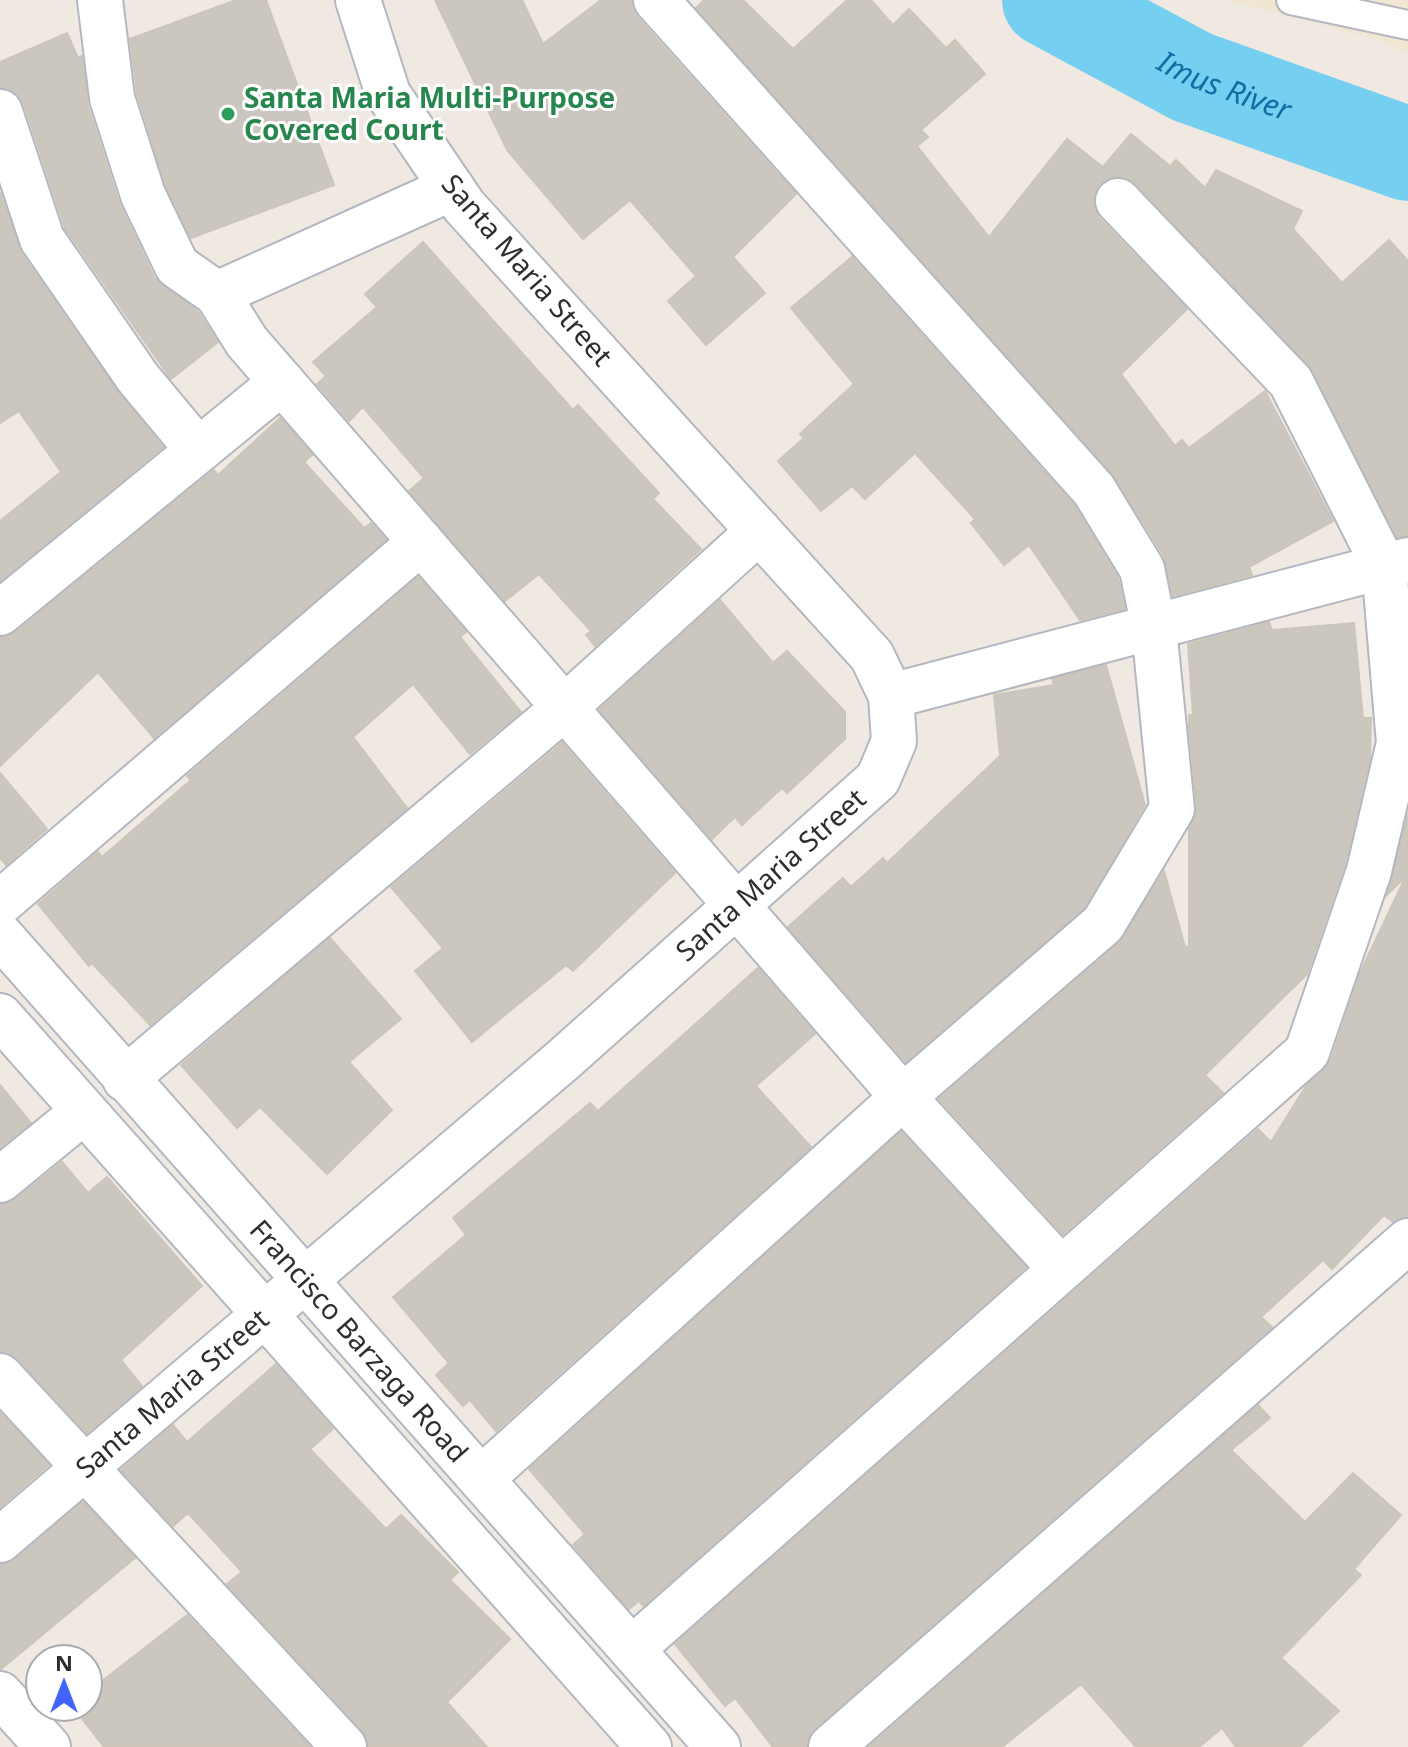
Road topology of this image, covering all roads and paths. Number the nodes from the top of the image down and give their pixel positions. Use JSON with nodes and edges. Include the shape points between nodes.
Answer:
{"nodes":[{"id":1,"x":100,"y":0,"type":"edge"},
{"id":2,"x":358,"y":0,"type":"edge"},
{"id":3,"x":656,"y":0,"type":"edge"},
{"id":4,"x":1300,"y":1,"type":"edge"},
{"id":5,"x":1408,"y":25,"type":"edge"},
{"id":6,"x":0,"y":112,"type":"edge"},
{"id":7,"x":452,"y":188,"type":"junction"},
{"id":8,"x":1118,"y":201,"type":"dead end"},
{"id":9,"x":217,"y":294,"type":"junction"},
{"id":10,"x":282,"y":382,"type":"junction"},
{"id":11,"x":198,"y":450,"type":"junction"},
{"id":12,"x":759,"y":531,"type":"junction"},
{"id":13,"x":421,"y":542,"type":"junction"},
{"id":14,"x":1396,"y":563,"type":"edge"},
{"id":15,"x":8,"y":590,"type":"edge"},
{"id":16,"x":1154,"y":628,"type":"junction"},
{"id":17,"x":891,"y":696,"type":"junction"},
{"id":18,"x":564,"y":708,"type":"junction"},
{"id":19,"x":0,"y":903,"type":"edge"},
{"id":20,"x":738,"y":907,"type":"junction"},
{"id":21,"x":0,"y":935,"type":"edge"},
{"id":22,"x":0,"y":1016,"type":"edge"},
{"id":23,"x":125,"y":1079,"type":"junction"},
{"id":24,"x":903,"y":1097,"type":"junction"},
{"id":25,"x":83,"y":1112,"type":"junction"},
{"id":26,"x":0,"y":1180,"type":"edge"},
{"id":27,"x":1408,"y":1241,"type":"edge"},
{"id":28,"x":1061,"y":1269,"type":"junction"},
{"id":29,"x":304,"y":1281,"type":"junction"},
{"id":30,"x":267,"y":1316,"type":"junction"},
{"id":31,"x":0,"y":1376,"type":"edge"},
{"id":32,"x":83,"y":1470,"type":"junction"},
{"id":33,"x":482,"y":1478,"type":"junction"},
{"id":34,"x":0,"y":1540,"type":"edge"},
{"id":35,"x":632,"y":1649,"type":"junction"},
{"id":36,"x":0,"y":1694,"type":"edge"},
{"id":37,"x":48,"y":1747,"type":"edge"},
{"id":38,"x":344,"y":1747,"type":"edge"},
{"id":39,"x":649,"y":1747,"type":"edge"},
{"id":40,"x":718,"y":1747,"type":"edge"},
{"id":41,"x":831,"y":1747,"type":"edge"}],
"edges":[{"from":1,"to":9,"type":"street","via":[[112,98],[143,195],[177,266]]},
{"from":2,"to":7,"type":"street","name":"Santa Maria Street","via":[[388,94]]},
{"from":3,"to":16,"type":"street","via":[[1094,490],[1142,569]]},
{"from":4,"to":5,"type":"lane"},
{"from":6,"to":11,"type":"street","via":[[42,239],[138,378]]},
{"from":7,"to":9,"type":"street"},
{"from":7,"to":12,"type":"street","name":"Santa Maria Street"},
{"from":8,"to":14,"type":"street","via":[[1291,382]]},
{"from":9,"to":10,"type":"street","via":[[247,342]]},
{"from":10,"to":11,"type":"street"},
{"from":10,"to":13,"type":"street"},
{"from":11,"to":15,"type":"street"},
{"from":12,"to":17,"type":"street","name":"Santa Maria Street","via":[[872,656]]},
{"from":12,"to":18,"type":"street"},
{"from":13,"to":18,"type":"street"},
{"from":13,"to":19,"type":"street"},
{"from":14,"to":16,"type":"street"},
{"from":14,"to":28,"type":"street","via":[[1399,743],[1369,871],[1307,1052]]},
{"from":16,"to":17,"type":"street"},
{"from":16,"to":24,"type":"street","via":[[1172,809],[1103,924]]},
{"from":17,"to":20,"type":"street","name":"Santa Maria Street","via":[[894,741],[878,779]]},
{"from":18,"to":20,"type":"street"},
{"from":18,"to":23,"type":"street"},
{"from":20,"to":24,"type":"street"},
{"from":20,"to":29,"type":"street","name":"Santa Maria Street"},
{"from":21,"to":23,"type":"street","name":"Francisco Barzaga Road"},
{"from":22,"to":25,"type":"street","name":"Francisco Barzaga Road"},
{"from":23,"to":29,"type":"street","name":"Francisco Barzaga Road"},
{"from":24,"to":28,"type":"street"},
{"from":24,"to":33,"type":"street"},
{"from":25,"to":26,"type":"street"},
{"from":25,"to":30,"type":"street","name":"Francisco Barzaga Road"},
{"from":27,"to":41,"type":"street"},
{"from":28,"to":35,"type":"street"},
{"from":29,"to":30,"type":"street","name":"Santa Maria Street"},
{"from":29,"to":33,"type":"street","name":"Francisco Barzaga Road"},
{"from":30,"to":32,"type":"street","name":"Santa Maria Street"},
{"from":30,"to":39,"type":"street","name":"Francisco Barzaga Road"},
{"from":31,"to":32,"type":"street"},
{"from":32,"to":34,"type":"street","name":"Santa Maria Street"},
{"from":32,"to":38,"type":"street"},
{"from":33,"to":35,"type":"street","name":"Francisco Barzaga Road"},
{"from":35,"to":40,"type":"street","name":"Francisco Barzaga Road"},
{"from":36,"to":37,"type":"street"}]}
